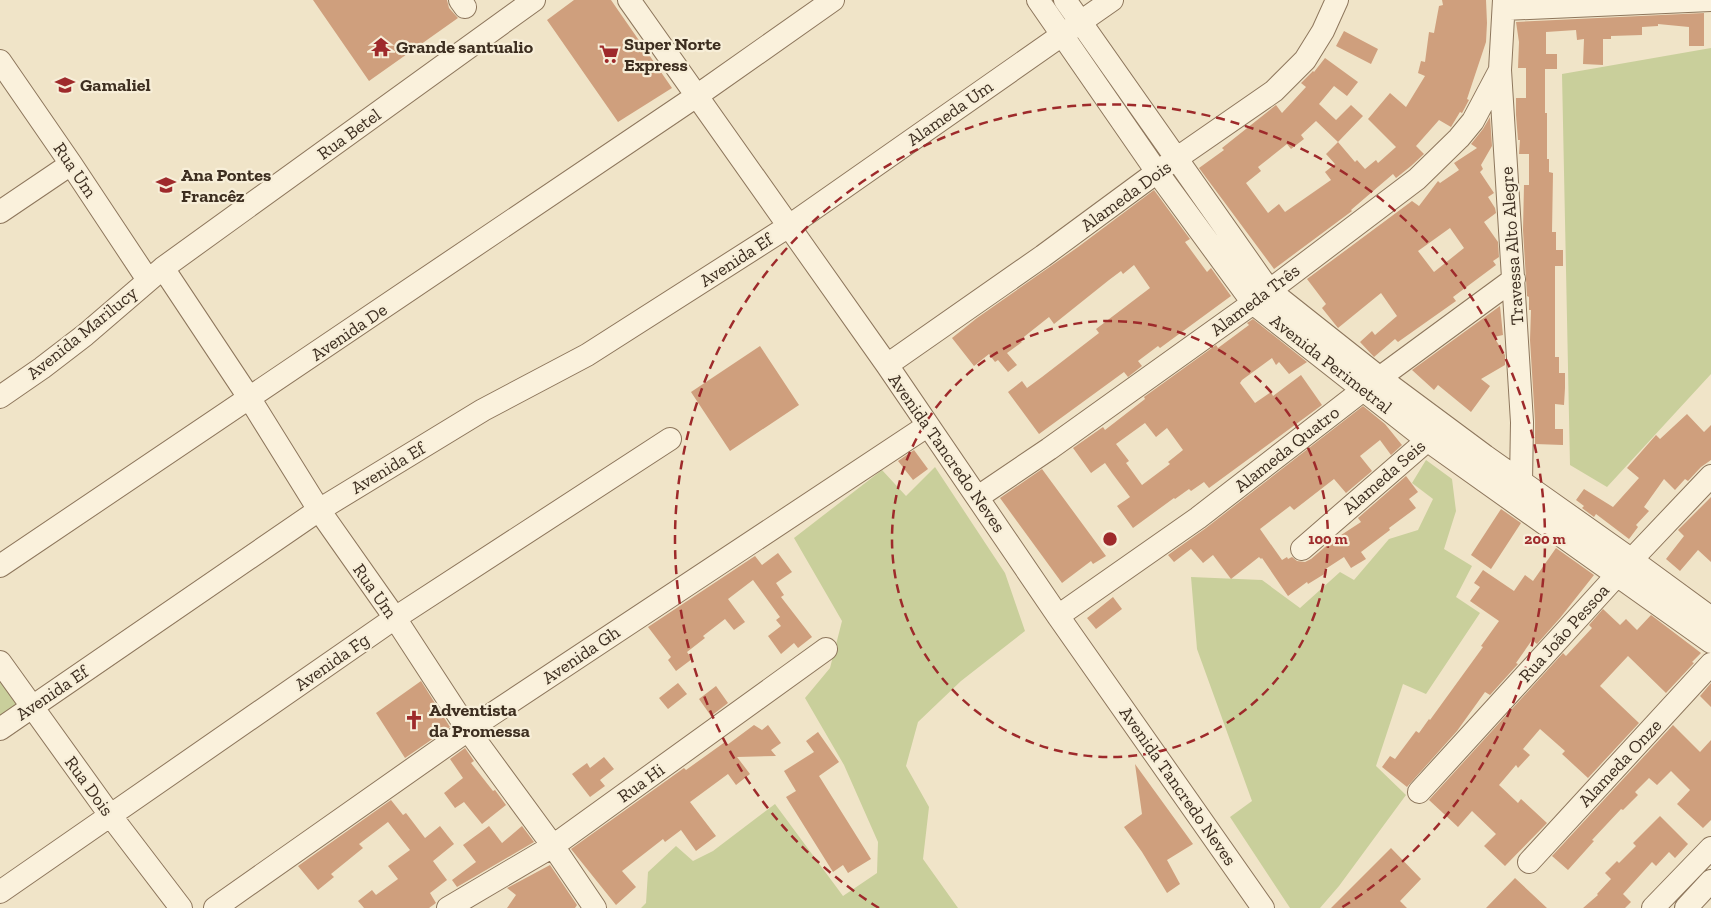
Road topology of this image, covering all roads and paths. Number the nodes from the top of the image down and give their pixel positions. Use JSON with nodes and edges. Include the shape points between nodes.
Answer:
{"nodes":[{"id":1,"x":534,"y":0,"type":"edge"},
{"id":2,"x":630,"y":0,"type":"edge"},
{"id":3,"x":833,"y":0,"type":"edge"},
{"id":4,"x":1038,"y":0,"type":"edge"},
{"id":5,"x":1065,"y":0,"type":"edge"},
{"id":6,"x":1112,"y":0,"type":"edge"},
{"id":7,"x":1336,"y":0,"type":"edge"},
{"id":8,"x":1711,"y":0,"type":"edge"},
{"id":9,"x":1504,"y":5,"type":"edge"},
{"id":10,"x":1080,"y":22,"type":"junction"},
{"id":11,"x":1062,"y":35,"type":"junction"},
{"id":12,"x":0,"y":62,"type":"edge"},
{"id":13,"x":1500,"y":70,"type":"junction"},
{"id":14,"x":698,"y":95,"type":"junction"},
{"id":15,"x":1177,"y":159,"type":"junction"},
{"id":16,"x":71,"y":164,"type":"junction"},
{"id":17,"x":1157,"y":172,"type":"junction"},
{"id":18,"x":0,"y":212,"type":"edge"},
{"id":19,"x":788,"y":226,"type":"junction"},
{"id":20,"x":156,"y":274,"type":"junction"},
{"id":21,"x":1514,"y":279,"type":"junction"},
{"id":22,"x":1261,"y":296,"type":"junction"},
{"id":23,"x":886,"y":366,"type":"junction"},
{"id":24,"x":1371,"y":384,"type":"junction"},
{"id":25,"x":0,"y":397,"type":"edge"},
{"id":26,"x":250,"y":399,"type":"junction"},
{"id":27,"x":1444,"y":425,"type":"junction"},
{"id":28,"x":926,"y":426,"type":"junction"},
{"id":29,"x":670,"y":439,"type":"dead end"},
{"id":30,"x":1428,"y":440,"type":"junction"},
{"id":31,"x":1478,"y":464,"type":"junction"},
{"id":32,"x":1711,"y":476,"type":"edge"},
{"id":33,"x":1520,"y":482,"type":"junction"},
{"id":34,"x":978,"y":496,"type":"junction"},
{"id":35,"x":319,"y":510,"type":"junction"},
{"id":36,"x":1302,"y":549,"type":"dead end"},
{"id":37,"x":0,"y":566,"type":"edge"},
{"id":38,"x":1625,"y":567,"type":"junction"},
{"id":39,"x":1058,"y":616,"type":"junction"},
{"id":40,"x":395,"y":618,"type":"junction"},
{"id":41,"x":1711,"y":618,"type":"edge"},
{"id":42,"x":1711,"y":642,"type":"edge"},
{"id":43,"x":826,"y":649,"type":"dead end"},
{"id":44,"x":0,"y":662,"type":"edge"},
{"id":45,"x":1711,"y":664,"type":"edge"},
{"id":46,"x":32,"y":707,"type":"junction"},
{"id":47,"x":0,"y":729,"type":"edge"},
{"id":48,"x":468,"y":730,"type":"junction"},
{"id":49,"x":1419,"y":792,"type":"dead end"},
{"id":50,"x":110,"y":815,"type":"junction"},
{"id":51,"x":553,"y":846,"type":"junction"},
{"id":52,"x":1711,"y":848,"type":"edge"},
{"id":53,"x":1529,"y":862,"type":"dead end"},
{"id":54,"x":1711,"y":881,"type":"edge"},
{"id":55,"x":0,"y":892,"type":"edge"},
{"id":56,"x":181,"y":908,"type":"edge"},
{"id":57,"x":216,"y":908,"type":"edge"},
{"id":58,"x":448,"y":908,"type":"edge"},
{"id":59,"x":595,"y":908,"type":"edge"},
{"id":60,"x":1263,"y":908,"type":"edge"},
{"id":61,"x":1653,"y":908,"type":"edge"},
{"id":62,"x":1686,"y":908,"type":"edge"}],
"edges":[{"from":1,"to":20,"type":"street","name":"Rua Betel"},
{"from":2,"to":14,"type":"street","name":"Avenida Tancredo Neves"},
{"from":3,"to":14,"type":"street","name":"Avenida De"},
{"from":4,"to":11,"type":"street","name":"Avenida Perimetral"},
{"from":5,"to":10,"type":"street","name":"Avenida Perimetral"},
{"from":6,"to":10,"type":"street","name":"Alameda Um"},
{"from":7,"to":15,"type":"street","name":"Alameda Dois","via":[[1323,31],[1305,60],[1274,92]]},
{"from":8,"to":9,"type":"street"},
{"from":9,"to":13,"type":"street","name":"Travessa Alto Alegre"},
{"from":10,"to":11,"type":"street","name":"Alameda Um"},
{"from":10,"to":15,"type":"street","name":"Avenida Perimetral"},
{"from":11,"to":17,"type":"street","name":"Avenida Perimetral"},
{"from":11,"to":19,"type":"street","name":"Alameda Um"},
{"from":12,"to":16,"type":"street","name":"Rua Um"},
{"from":13,"to":21,"type":"street","name":"Travessa Alto Alegre"},
{"from":13,"to":22,"type":"street","name":"Alameda Três","via":[[1473,121],[1439,159]]},
{"from":14,"to":19,"type":"street","name":"Avenida Tancredo Neves"},
{"from":14,"to":26,"type":"street","name":"Avenida De"},
{"from":15,"to":17,"type":"street","name":"Alameda Dois"},
{"from":15,"to":22,"type":"street","name":"Avenida Perimetral"},
{"from":16,"to":18,"type":"street"},
{"from":16,"to":20,"type":"street","name":"Rua Um"},
{"from":17,"to":22,"type":"street","name":"Avenida Perimetral"},
{"from":17,"to":23,"type":"street","name":"Alameda Dois"},
{"from":19,"to":23,"type":"street","name":"Avenida Tancredo Neves"},
{"from":19,"to":35,"type":"street","name":"Avenida Ef","via":[[587,355],[482,410]]},
{"from":20,"to":25,"type":"street","name":"Avenida Marilucy","via":[[85,335]]},
{"from":20,"to":26,"type":"street","name":"Rua Um"},
{"from":21,"to":24,"type":"street","name":"Alameda Quatro"},
{"from":21,"to":33,"type":"street","name":"Travessa Alto Alegre","via":[[1522,422]]},
{"from":22,"to":24,"type":"street","name":"Avenida Perimetral"},
{"from":22,"to":34,"type":"street","name":"Alameda Três"},
{"from":23,"to":28,"type":"street","name":"Avenida Tancredo Neves"},
{"from":24,"to":27,"type":"street","name":"Avenida Perimetral"},
{"from":24,"to":30,"type":"street","name":"Avenida Perimetral"},
{"from":24,"to":39,"type":"street","name":"Alameda Quatro","via":[[1198,518]]},
{"from":26,"to":35,"type":"street","name":"Rua Um"},
{"from":26,"to":37,"type":"street","name":"Avenida De"},
{"from":27,"to":30,"type":"street","name":"Alameda Seis"},
{"from":27,"to":31,"type":"street","name":"Avenida Perimetral"},
{"from":28,"to":34,"type":"street","name":"Avenida Tancredo Neves"},
{"from":28,"to":48,"type":"street","name":"Avenida Gh"},
{"from":29,"to":40,"type":"street","name":"Avenida Fg"},
{"from":30,"to":31,"type":"street","name":"Avenida Perimetral"},
{"from":30,"to":36,"type":"street","name":"Alameda Seis"},
{"from":31,"to":33,"type":"street","name":"Avenida Perimetral"},
{"from":31,"to":38,"type":"street","name":"Avenida Perimetral"},
{"from":32,"to":38,"type":"street","name":"Rua João Pessoa"},
{"from":33,"to":38,"type":"street","name":"Avenida Perimetral"},
{"from":34,"to":39,"type":"street","name":"Avenida Tancredo Neves"},
{"from":35,"to":40,"type":"street","name":"Rua Um"},
{"from":35,"to":46,"type":"street","name":"Avenida Ef"},
{"from":38,"to":41,"type":"street","name":"Avenida Perimetral"},
{"from":38,"to":42,"type":"street","name":"Avenida Perimetral"},
{"from":38,"to":49,"type":"street","name":"Rua João Pessoa"},
{"from":39,"to":60,"type":"street","name":"Avenida Tancredo Neves"},
{"from":40,"to":48,"type":"street","name":"Rua Um"},
{"from":40,"to":50,"type":"street","name":"Avenida Fg"},
{"from":43,"to":51,"type":"street","name":"Rua Hi"},
{"from":44,"to":46,"type":"street","name":"Rua Dois"},
{"from":45,"to":53,"type":"street","name":"Alameda Onze"},
{"from":46,"to":47,"type":"street","name":"Avenida Ef"},
{"from":46,"to":50,"type":"street","name":"Rua Dois"},
{"from":48,"to":51,"type":"street","name":"Rua Um"},
{"from":48,"to":57,"type":"street","name":"Avenida Gh"},
{"from":50,"to":55,"type":"street","name":"Avenida Fg"},
{"from":50,"to":56,"type":"street","name":"Rua Dois"},
{"from":51,"to":58,"type":"street","name":"Rua Hi"},
{"from":51,"to":59,"type":"street","name":"Rua Um"},
{"from":52,"to":61,"type":"street"},
{"from":54,"to":62,"type":"street"}]}
